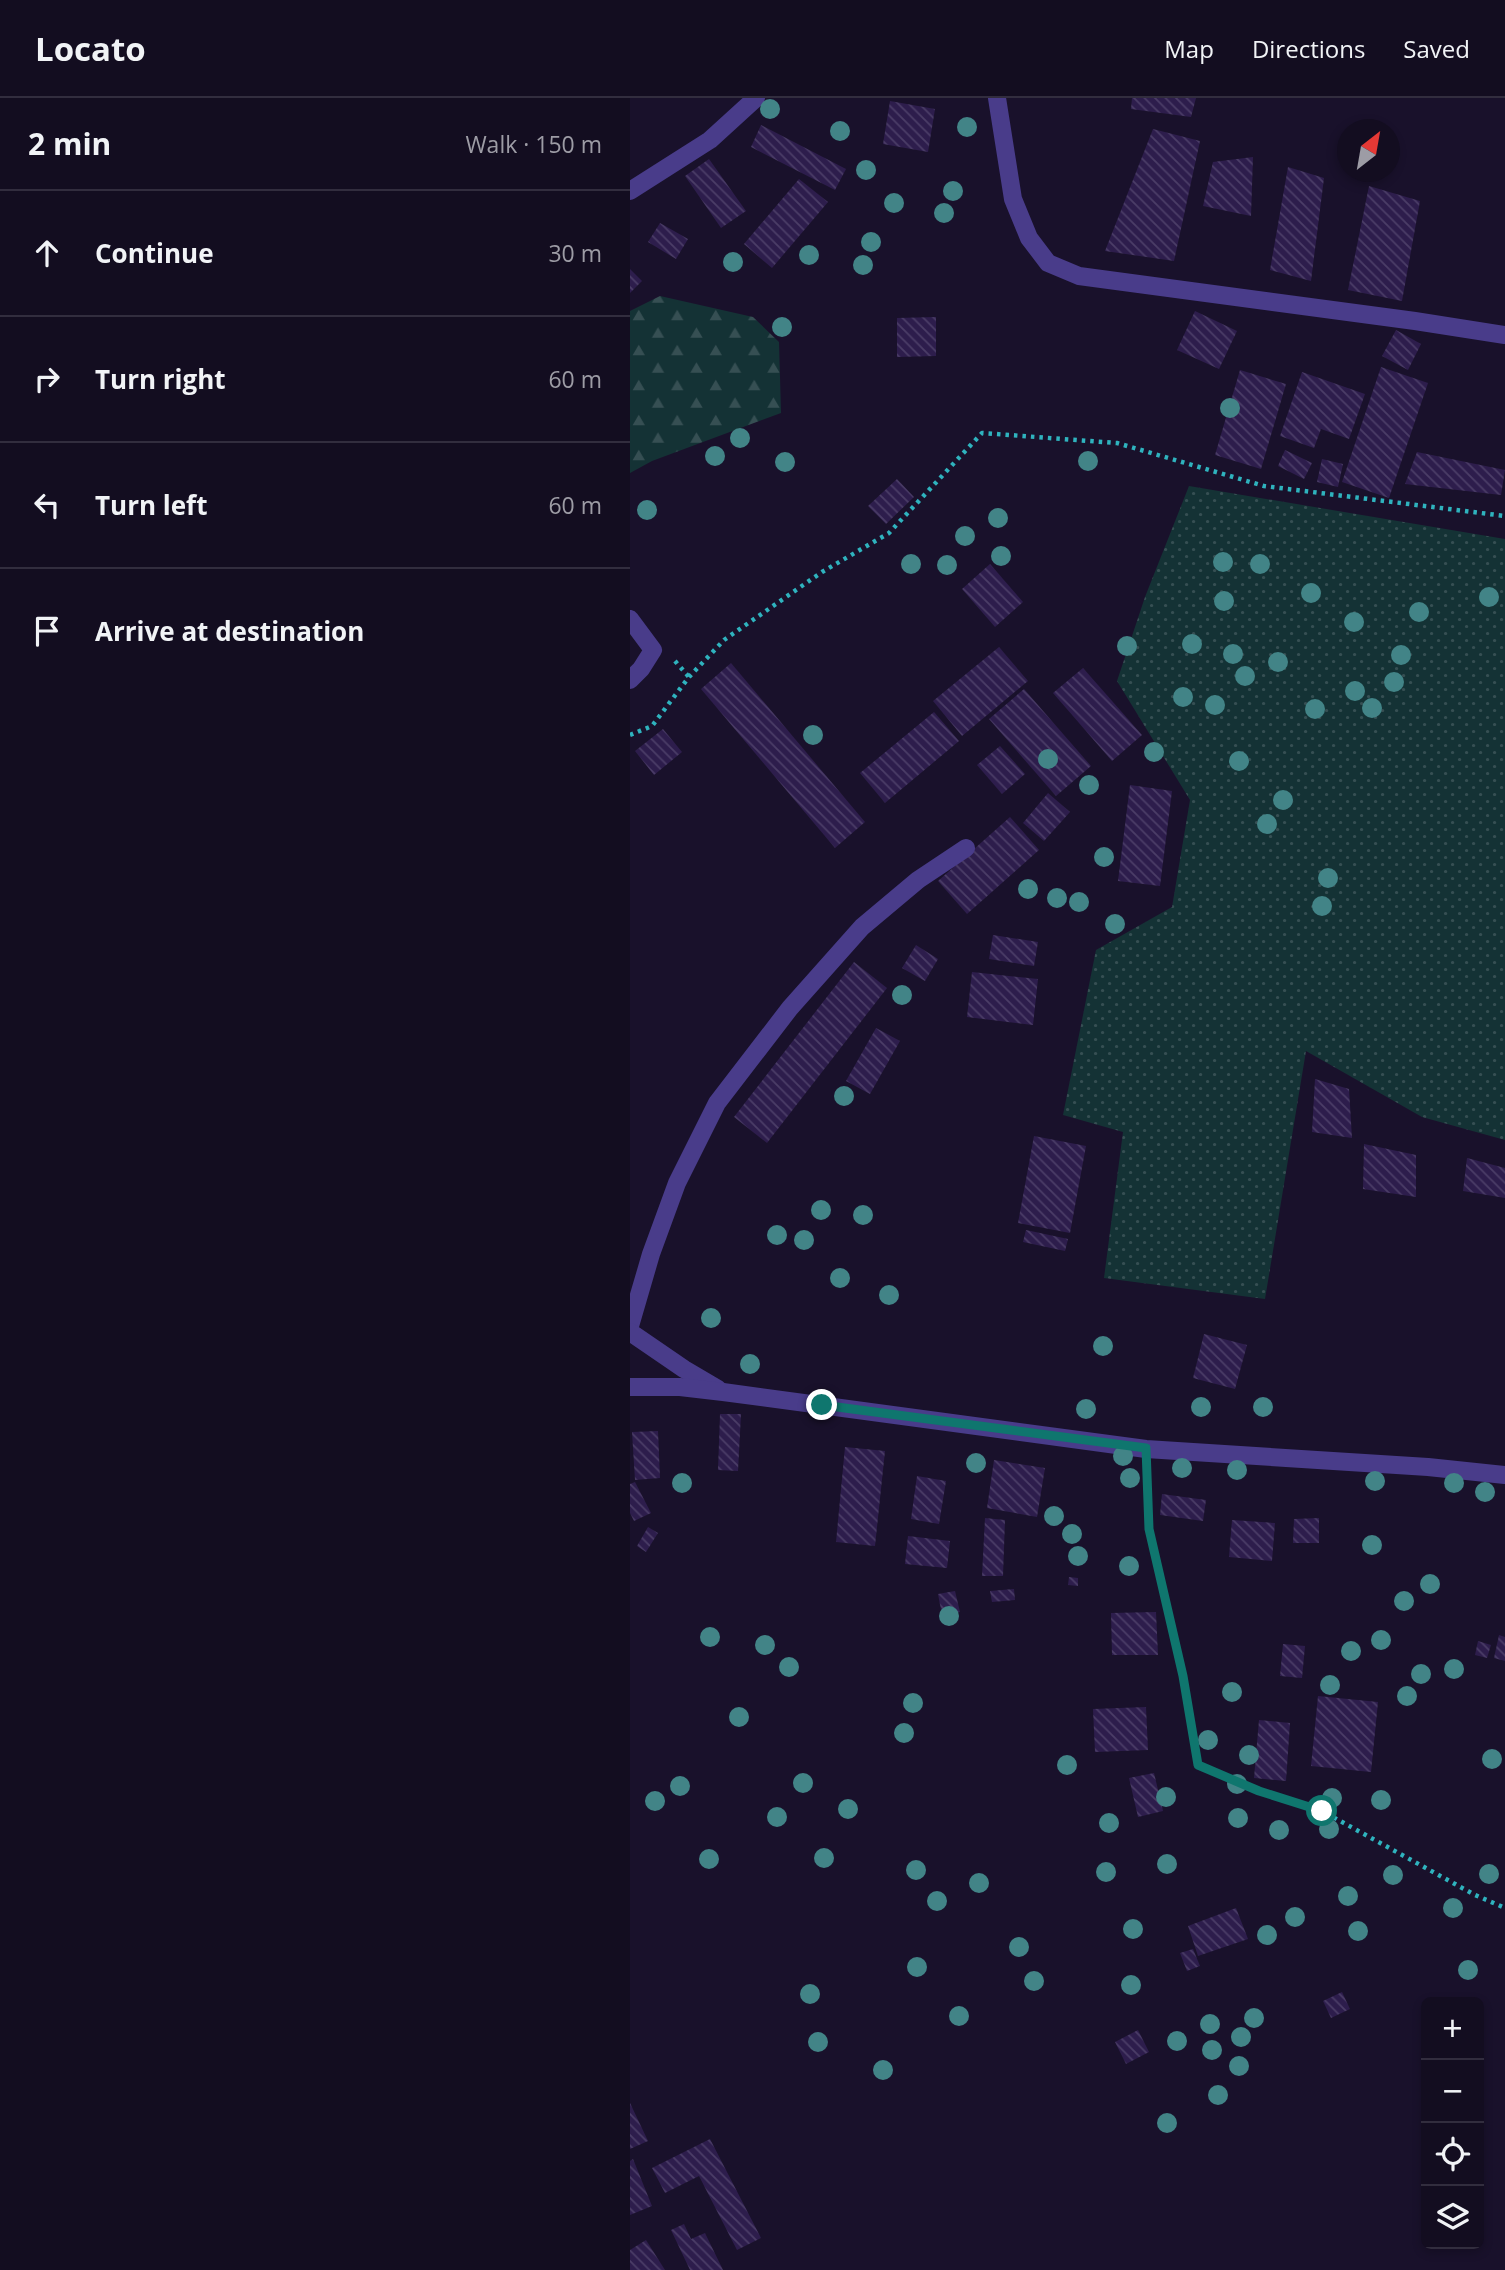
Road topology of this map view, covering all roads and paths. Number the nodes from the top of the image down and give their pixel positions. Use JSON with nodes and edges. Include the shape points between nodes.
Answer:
{"nodes":[{"id":1,"x":756,"y":98,"type":"edge"},
{"id":2,"x":997,"y":98,"type":"edge"},
{"id":3,"x":630,"y":191,"type":"edge"},
{"id":4,"x":1505,"y":335,"type":"edge"},
{"id":5,"x":1505,"y":516,"type":"edge"},
{"id":6,"x":630,"y":618,"type":"edge"},
{"id":7,"x":630,"y":680,"type":"edge"},
{"id":8,"x":630,"y":735,"type":"edge"},
{"id":9,"x":966,"y":848,"type":"dead end"},
{"id":10,"x":630,"y":1326,"type":"edge"},
{"id":11,"x":630,"y":1332,"type":"edge"},
{"id":12,"x":630,"y":1387,"type":"edge"},
{"id":13,"x":723,"y":1392,"type":"junction"},
{"id":14,"x":1146,"y":1448,"type":"junction"},
{"id":15,"x":1505,"y":1475,"type":"edge"},
{"id":16,"x":1505,"y":1908,"type":"edge"}],
"edges":[{"from":1,"to":3,"type":"street","via":[[710,140]]},
{"from":2,"to":4,"type":"street","via":[[1013,199],[1029,237],[1048,263],[1079,276]]},
{"from":5,"to":8,"type":"path","via":[[1264,486],[1117,443],[982,433],[889,533],[822,572],[724,640],[652,726]]},
{"from":6,"to":7,"type":"street","via":[[653,650]]},
{"from":9,"to":10,"type":"street","via":[[918,880],[862,927],[789,1008],[717,1103],[677,1183]]},
{"from":11,"to":13,"type":"street"},
{"from":12,"to":13,"type":"street"},
{"from":13,"to":14,"type":"street"},
{"from":14,"to":15,"type":"street"},
{"from":14,"to":16,"type":"path","via":[[1149,1529],[1198,1765],[1322,1811]]}]}
